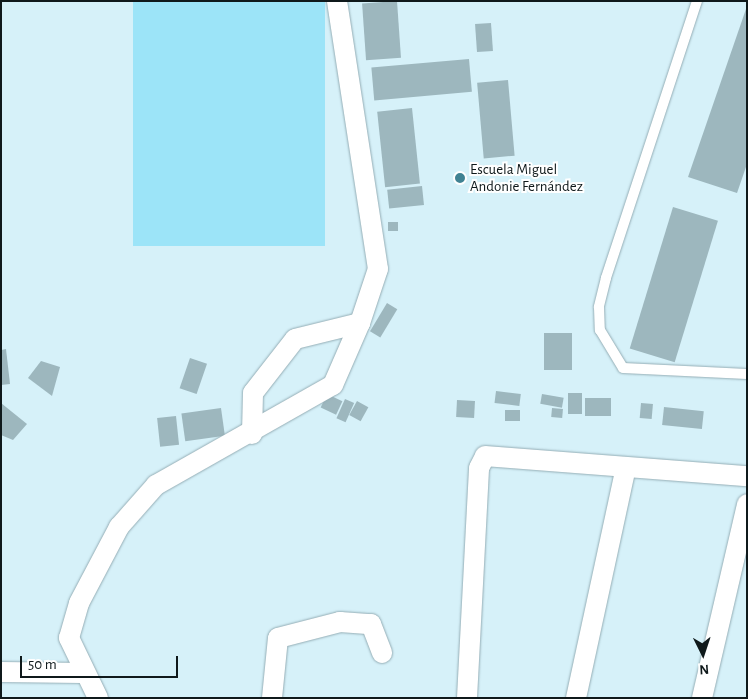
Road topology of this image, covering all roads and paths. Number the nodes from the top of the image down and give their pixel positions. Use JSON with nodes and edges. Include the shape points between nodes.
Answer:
{"nodes":[{"id":1,"x":337,"y":1,"type":"edge"},
{"id":2,"x":697,"y":1,"type":"edge"},
{"id":3,"x":360,"y":323,"type":"junction"},
{"id":4,"x":747,"y":374,"type":"edge"},
{"id":5,"x":252,"y":434,"type":"junction"},
{"id":6,"x":626,"y":467,"type":"junction"},
{"id":7,"x":747,"y":476,"type":"edge"},
{"id":8,"x":747,"y":504,"type":"edge"},
{"id":9,"x":382,"y":653,"type":"dead end"},
{"id":10,"x":1,"y":672,"type":"edge"},
{"id":11,"x":82,"y":673,"type":"junction"},
{"id":12,"x":98,"y":698,"type":"edge"},
{"id":13,"x":272,"y":698,"type":"edge"},
{"id":14,"x":467,"y":698,"type":"edge"},
{"id":15,"x":576,"y":698,"type":"edge"},
{"id":16,"x":702,"y":698,"type":"edge"}],
"edges":[{"from":1,"to":3,"type":"street","via":[[378,269]]},
{"from":2,"to":4,"type":"lane","via":[[606,278],[600,330],[623,368]]},
{"from":3,"to":5,"type":"street","via":[[333,385]]},
{"from":3,"to":5,"type":"street","via":[[295,339],[253,393]]},
{"from":5,"to":11,"type":"street","via":[[156,484],[119,527],[80,603],[69,638]]},
{"from":6,"to":7,"type":"street"},
{"from":6,"to":14,"type":"street","via":[[486,456],[480,468]]},
{"from":6,"to":15,"type":"street"},
{"from":8,"to":16,"type":"street"},
{"from":9,"to":13,"type":"street","via":[[371,624],[340,622],[278,638]]},
{"from":10,"to":11,"type":"street"},
{"from":11,"to":12,"type":"street"}]}
